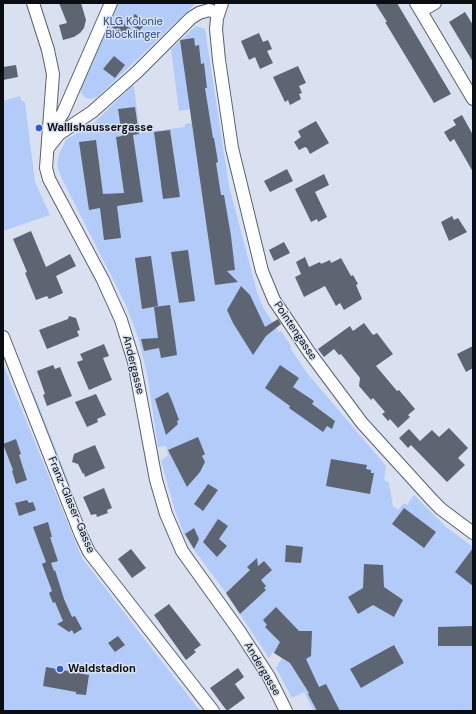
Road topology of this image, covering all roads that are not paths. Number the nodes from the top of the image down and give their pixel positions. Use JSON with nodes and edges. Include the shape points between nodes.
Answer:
{"nodes":[{"id":1,"x":33,"y":3,"type":"edge"},
{"id":2,"x":111,"y":3,"type":"edge"},
{"id":3,"x":435,"y":3,"type":"edge"},
{"id":4,"x":418,"y":7,"type":"edge"},
{"id":5,"x":220,"y":8,"type":"edge"},
{"id":6,"x":473,"y":99,"type":"edge"},
{"id":7,"x":48,"y":148,"type":"junction"},
{"id":8,"x":3,"y":337,"type":"edge"},
{"id":9,"x":473,"y":533,"type":"edge"},
{"id":10,"x":213,"y":711,"type":"edge"},
{"id":11,"x":286,"y":711,"type":"edge"}],
"edges":[{"from":1,"to":7,"type":"street","name":"Andergasse","via":[[53,74]]},
{"from":2,"to":7,"type":"street","via":[[63,113],[52,131]]},
{"from":3,"to":4,"type":"street"},
{"from":4,"to":6,"type":"street"},
{"from":5,"to":7,"type":"street","via":[[199,13],[191,18],[92,112],[63,131]]},
{"from":5,"to":9,"type":"street","name":"Pointengasse","via":[[216,29],[232,148],[262,271],[274,300],[362,423],[433,501]]},
{"from":7,"to":11,"type":"street","name":"Andergasse","via":[[46,168],[49,179],[103,280],[129,343],[159,495],[172,530],[182,551],[240,632]]},
{"from":8,"to":10,"type":"street","name":"Franz-Glaser-Gasse","via":[[89,552]]}]}
